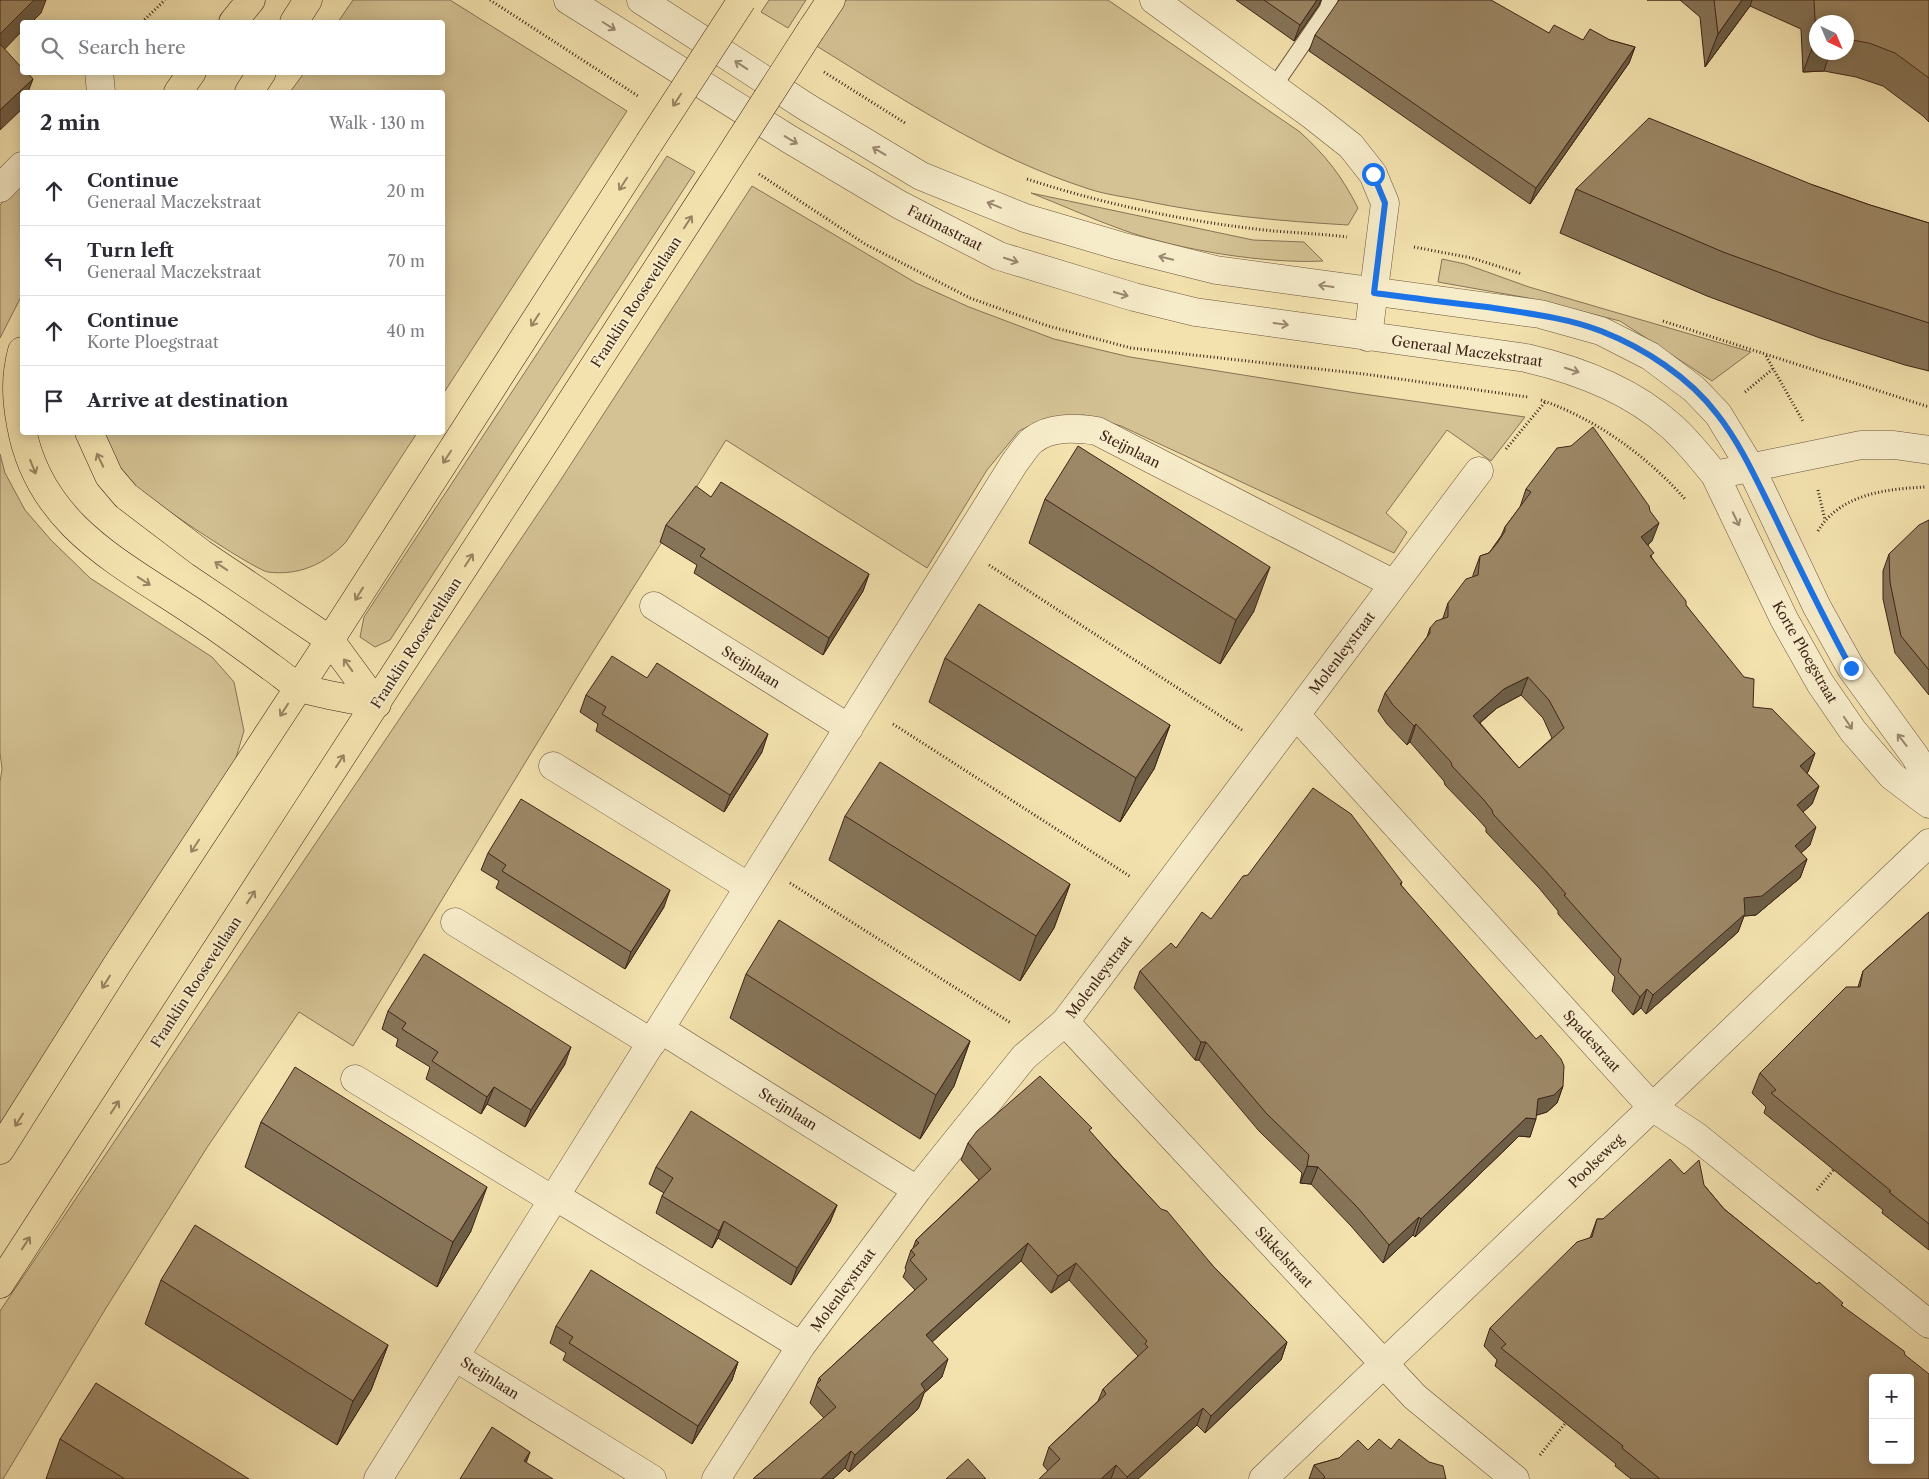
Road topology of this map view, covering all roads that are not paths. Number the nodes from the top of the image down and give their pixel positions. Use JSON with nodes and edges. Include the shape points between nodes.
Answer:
{"nodes":[{"id":1,"x":251,"y":0,"type":"edge"},
{"id":2,"x":308,"y":0,"type":"edge"},
{"id":3,"x":568,"y":0,"type":"edge"},
{"id":4,"x":641,"y":0,"type":"edge"},
{"id":5,"x":742,"y":0,"type":"edge"},
{"id":6,"x":831,"y":0,"type":"edge"},
{"id":7,"x":1154,"y":0,"type":"edge"},
{"id":8,"x":1330,"y":0,"type":"edge"},
{"id":9,"x":235,"y":20,"type":"edge"},
{"id":10,"x":295,"y":20,"type":"edge"},
{"id":11,"x":99,"y":75,"type":"edge"},
{"id":12,"x":190,"y":75,"type":"edge"},
{"id":13,"x":260,"y":75,"type":"edge"},
{"id":14,"x":1273,"y":88,"type":"junction"},
{"id":15,"x":102,"y":90,"type":"edge"},
{"id":16,"x":179,"y":90,"type":"edge"},
{"id":17,"x":250,"y":90,"type":"edge"},
{"id":18,"x":20,"y":168,"type":"edge"},
{"id":19,"x":0,"y":188,"type":"edge"},
{"id":20,"x":1374,"y":293,"type":"junction"},
{"id":21,"x":1368,"y":337,"type":"junction"},
{"id":22,"x":20,"y":358,"type":"edge"},
{"id":23,"x":20,"y":420,"type":"edge"},
{"id":24,"x":22,"y":435,"type":"edge"},
{"id":25,"x":90,"y":435,"type":"edge"},
{"id":26,"x":1929,"y":450,"type":"edge"},
{"id":27,"x":1751,"y":468,"type":"junction"},
{"id":28,"x":1479,"y":471,"type":"road end"},
{"id":29,"x":1715,"y":475,"type":"junction"},
{"id":30,"x":1394,"y":584,"type":"junction"},
{"id":31,"x":654,"y":606,"type":"dead end"},
{"id":32,"x":330,"y":640,"type":"junction"},
{"id":33,"x":299,"y":687,"type":"junction"},
{"id":34,"x":377,"y":704,"type":"junction"},
{"id":35,"x":1296,"y":715,"type":"junction"},
{"id":36,"x":849,"y":728,"type":"junction"},
{"id":37,"x":553,"y":766,"type":"dead end"},
{"id":38,"x":1929,"y":780,"type":"edge"},
{"id":39,"x":1929,"y":804,"type":"edge"},
{"id":40,"x":1929,"y":843,"type":"edge"},
{"id":41,"x":756,"y":876,"type":"junction"},
{"id":42,"x":455,"y":922,"type":"dead end"},
{"id":43,"x":1065,"y":1022,"type":"junction"},
{"id":44,"x":656,"y":1036,"type":"junction"},
{"id":45,"x":355,"y":1079,"type":"dead end"},
{"id":46,"x":1652,"y":1107,"type":"junction"},
{"id":47,"x":0,"y":1150,"type":"edge"},
{"id":48,"x":916,"y":1190,"type":"junction"},
{"id":49,"x":554,"y":1198,"type":"junction"},
{"id":50,"x":0,"y":1284,"type":"edge"},
{"id":51,"x":1929,"y":1324,"type":"edge"},
{"id":52,"x":801,"y":1346,"type":"junction"},
{"id":53,"x":455,"y":1357,"type":"junction"},
{"id":54,"x":1385,"y":1364,"type":"junction"},
{"id":55,"x":378,"y":1479,"type":"edge"},
{"id":56,"x":652,"y":1479,"type":"edge"},
{"id":57,"x":716,"y":1479,"type":"edge"},
{"id":58,"x":1263,"y":1479,"type":"edge"},
{"id":59,"x":1515,"y":1479,"type":"edge"}],
"edges":[{"from":1,"to":9,"type":"main road"},
{"from":2,"to":10,"type":"main road"},
{"from":3,"to":21,"type":"street","name":"Fatimastraat","one_way":true,"via":[[788,139],[900,205],[999,256],[1195,312]]},
{"from":20,"to":4,"type":"street","one_way":true,"via":[[1216,270],[1025,218],[921,176],[808,108]]},
{"from":5,"to":32,"type":"main road","one_way":true,"bridge":true},
{"from":34,"to":6,"type":"main road","name":"Franklin Rooseveltlaan","one_way":true,"bridge":true},
{"from":7,"to":14,"type":"street"},
{"from":8,"to":14,"type":"lane"},
{"from":11,"to":15,"type":"street"},
{"from":12,"to":16,"type":"main road"},
{"from":13,"to":17,"type":"main road"},
{"from":14,"to":20,"type":"street","via":[[1351,146],[1373,174],[1385,203]]},
{"from":18,"to":19,"type":"street"},
{"from":20,"to":21,"type":"street"},
{"from":20,"to":27,"type":"street","via":[[1540,314],[1601,331],[1650,356],[1699,394],[1718,414]]},
{"from":21,"to":29,"type":"street","name":"Generaal Maczekstraat","one_way":true,"via":[[1526,358],[1581,374],[1628,396],[1658,415],[1686,440]]},
{"from":22,"to":23,"type":"main road","one_way":true,"via":[[16,396]]},
{"from":24,"to":33,"type":"main road","one_way":true,"via":[[34,469],[50,500],[74,528],[110,559],[200,616]]},
{"from":32,"to":25,"type":"main road","one_way":true,"via":[[201,553],[126,496],[108,476]]},
{"from":26,"to":27,"type":"street","via":[[1861,445]]},
{"from":27,"to":29,"type":"street"},
{"from":38,"to":27,"type":"street","one_way":true,"via":[[1851,668],[1817,607]]},
{"from":28,"to":30,"type":"street","name":"Molenleystraat"},
{"from":29,"to":39,"type":"street","name":"Korte Ploegstraat","one_way":true,"via":[[1780,611],[1820,683],[1853,731],[1892,776]]},
{"from":30,"to":35,"type":"street","name":"Molenleystraat"},
{"from":30,"to":36,"type":"street","name":"Steijnlaan","via":[[1097,431],[1077,428],[1054,430],[1033,440],[1015,462]]},
{"from":31,"to":36,"type":"street","name":"Steijnlaan"},
{"from":32,"to":33,"type":"main road"},
{"from":34,"to":32,"type":"main road","one_way":true},
{"from":33,"to":34,"type":"main road"},
{"from":33,"to":47,"type":"main road","one_way":true},
{"from":50,"to":34,"type":"main road","name":"Franklin Rooseveltlaan","one_way":true},
{"from":35,"to":43,"type":"street","name":"Molenleystraat"},
{"from":35,"to":46,"type":"street","name":"Spadestraat"},
{"from":36,"to":41,"type":"street","name":"Steijnlaan"},
{"from":37,"to":41,"type":"street"},
{"from":40,"to":46,"type":"street","name":"Poolseweg"},
{"from":41,"to":44,"type":"street","name":"Steijnlaan"},
{"from":42,"to":44,"type":"street","name":"Steijnlaan"},
{"from":43,"to":48,"type":"street","name":"Molenleystraat","via":[[1024,1057]]},
{"from":43,"to":54,"type":"street","name":"Sikkelstraat"},
{"from":44,"to":48,"type":"street","name":"Steijnlaan"},
{"from":44,"to":49,"type":"street","name":"Steijnlaan"},
{"from":45,"to":49,"type":"street"},
{"from":46,"to":51,"type":"street","name":"Spadestraat","via":[[1696,1136]]},
{"from":46,"to":54,"type":"street","name":"Poolseweg"},
{"from":48,"to":52,"type":"street","name":"Molenleystraat"},
{"from":49,"to":52,"type":"street"},
{"from":49,"to":53,"type":"street","name":"Steijnlaan"},
{"from":52,"to":57,"type":"street","name":"Molenleystraat"},
{"from":53,"to":55,"type":"street","name":"Steijnlaan"},
{"from":53,"to":56,"type":"street","name":"Steijnlaan"},
{"from":54,"to":58,"type":"street","name":"Poolseweg"},
{"from":54,"to":59,"type":"street","name":"Sikkelstraat","via":[[1416,1398]]}]}
